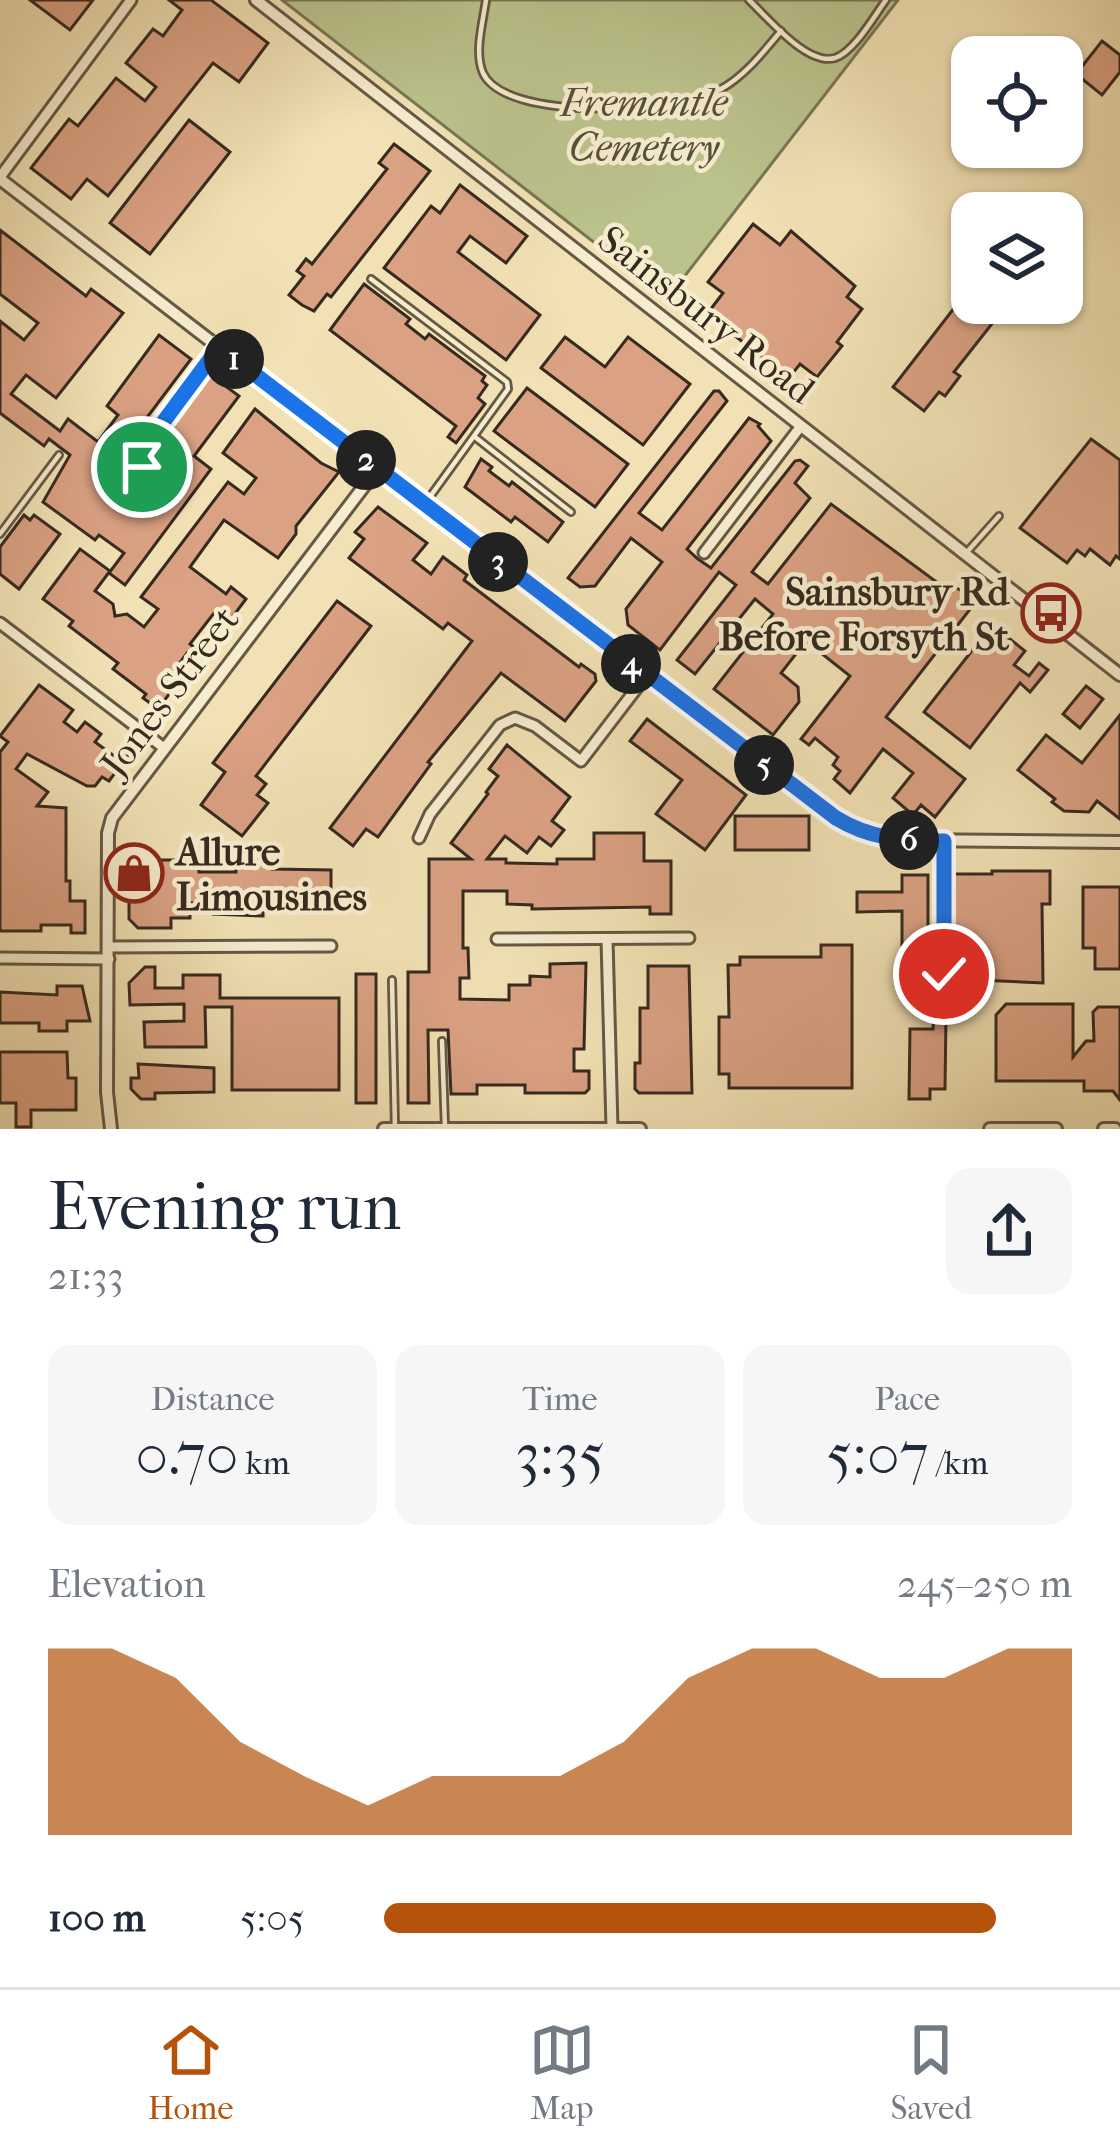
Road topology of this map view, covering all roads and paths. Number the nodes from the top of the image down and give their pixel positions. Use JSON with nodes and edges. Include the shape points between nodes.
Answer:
{"nodes":[{"id":1,"x":131,"y":0,"type":"edge"},
{"id":2,"x":256,"y":0,"type":"edge"},
{"id":3,"x":486,"y":0,"type":"edge"},
{"id":4,"x":749,"y":0,"type":"edge"},
{"id":5,"x":886,"y":0,"type":"edge"},
{"id":6,"x":781,"y":31,"type":"junction"},
{"id":7,"x":0,"y":178,"type":"edge"},
{"id":8,"x":371,"y":279,"type":"dead end"},
{"id":9,"x":219,"y":347,"type":"junction"},
{"id":10,"x":801,"y":426,"type":"junction"},
{"id":11,"x":475,"y":437,"type":"junction"},
{"id":12,"x":59,"y":455,"type":"dead end"},
{"id":13,"x":377,"y":469,"type":"junction"},
{"id":14,"x":152,"y":475,"type":"dead end"},
{"id":15,"x":424,"y":505,"type":"junction"},
{"id":16,"x":571,"y":512,"type":"dead end"},
{"id":17,"x":999,"y":516,"type":"dead end"},
{"id":18,"x":0,"y":534,"type":"edge"},
{"id":19,"x":704,"y":553,"type":"dead end"},
{"id":20,"x":966,"y":553,"type":"junction"},
{"id":21,"x":0,"y":623,"type":"edge"},
{"id":22,"x":1120,"y":675,"type":"edge"},
{"id":23,"x":646,"y":676,"type":"junction"},
{"id":24,"x":164,"y":748,"type":"junction"},
{"id":25,"x":419,"y":838,"type":"dead end"},
{"id":26,"x":944,"y":841,"type":"junction"},
{"id":27,"x":1120,"y":842,"type":"edge"},
{"id":28,"x":689,"y":938,"type":"dead end"},
{"id":29,"x":497,"y":939,"type":"dead end"},
{"id":30,"x":607,"y":939,"type":"junction"},
{"id":31,"x":331,"y":946,"type":"dead end"},
{"id":32,"x":109,"y":953,"type":"junction"},
{"id":33,"x":0,"y":958,"type":"edge"},
{"id":34,"x":944,"y":974,"type":"dead end"},
{"id":35,"x":392,"y":980,"type":"dead end"},
{"id":36,"x":442,"y":1041,"type":"dead end"},
{"id":37,"x":445,"y":1128,"type":"edge"},
{"id":38,"x":514,"y":1128,"type":"edge"},
{"id":39,"x":611,"y":1128,"type":"edge"},
{"id":40,"x":111,"y":1129,"type":"edge"},
{"id":41,"x":384,"y":1129,"type":"edge"},
{"id":42,"x":395,"y":1129,"type":"edge"},
{"id":43,"x":640,"y":1129,"type":"edge"},
{"id":44,"x":989,"y":1129,"type":"edge"},
{"id":45,"x":1056,"y":1129,"type":"edge"},
{"id":46,"x":1104,"y":1129,"type":"edge"},
{"id":47,"x":1115,"y":1129,"type":"edge"}],
"edges":[{"from":1,"to":7,"type":"street"},
{"from":2,"to":10,"type":"street","name":"Sainsbury Road"},
{"from":3,"to":6,"type":"lane","via":[[484,77],[500,90],[582,109],[692,100],[722,88]]},
{"from":4,"to":6,"type":"lane"},
{"from":5,"to":6,"type":"lane","via":[[835,58],[817,57]]},
{"from":7,"to":9,"type":"street"},
{"from":8,"to":11,"type":"lane","via":[[507,382]]},
{"from":9,"to":13,"type":"street"},
{"from":9,"to":14,"type":"lane","via":[[138,456]]},
{"from":10,"to":19,"type":"street"},
{"from":10,"to":20,"type":"street","name":"Sainsbury Road"},
{"from":11,"to":15,"type":"lane"},
{"from":11,"to":16,"type":"lane"},
{"from":12,"to":18,"type":"lane"},
{"from":13,"to":15,"type":"street"},
{"from":13,"to":24,"type":"street","name":"Jones Street"},
{"from":15,"to":23,"type":"street"},
{"from":17,"to":20,"type":"lane"},
{"from":20,"to":22,"type":"street","name":"Sainsbury Road"},
{"from":21,"to":24,"type":"street"},
{"from":23,"to":25,"type":"street","via":[[580,761],[535,726],[515,718],[500,725]]},
{"from":23,"to":26,"type":"street","via":[[856,830]]},
{"from":24,"to":32,"type":"street","name":"Jones Street","via":[[108,833]]},
{"from":26,"to":27,"type":"street"},
{"from":26,"to":34,"type":"lane"},
{"from":28,"to":30,"type":"street"},
{"from":29,"to":30,"type":"street"},
{"from":30,"to":39,"type":"street"},
{"from":31,"to":32,"type":"street"},
{"from":32,"to":33,"type":"street"},
{"from":32,"to":40,"type":"street","name":"Jones Street"},
{"from":35,"to":42,"type":"lane"},
{"from":36,"to":37,"type":"lane"},
{"from":37,"to":38,"type":"street"},
{"from":37,"to":42,"type":"street"},
{"from":38,"to":39,"type":"street"},
{"from":39,"to":43,"type":"street"},
{"from":41,"to":42,"type":"street"},
{"from":44,"to":45,"type":"street"},
{"from":46,"to":47,"type":"street"}]}
